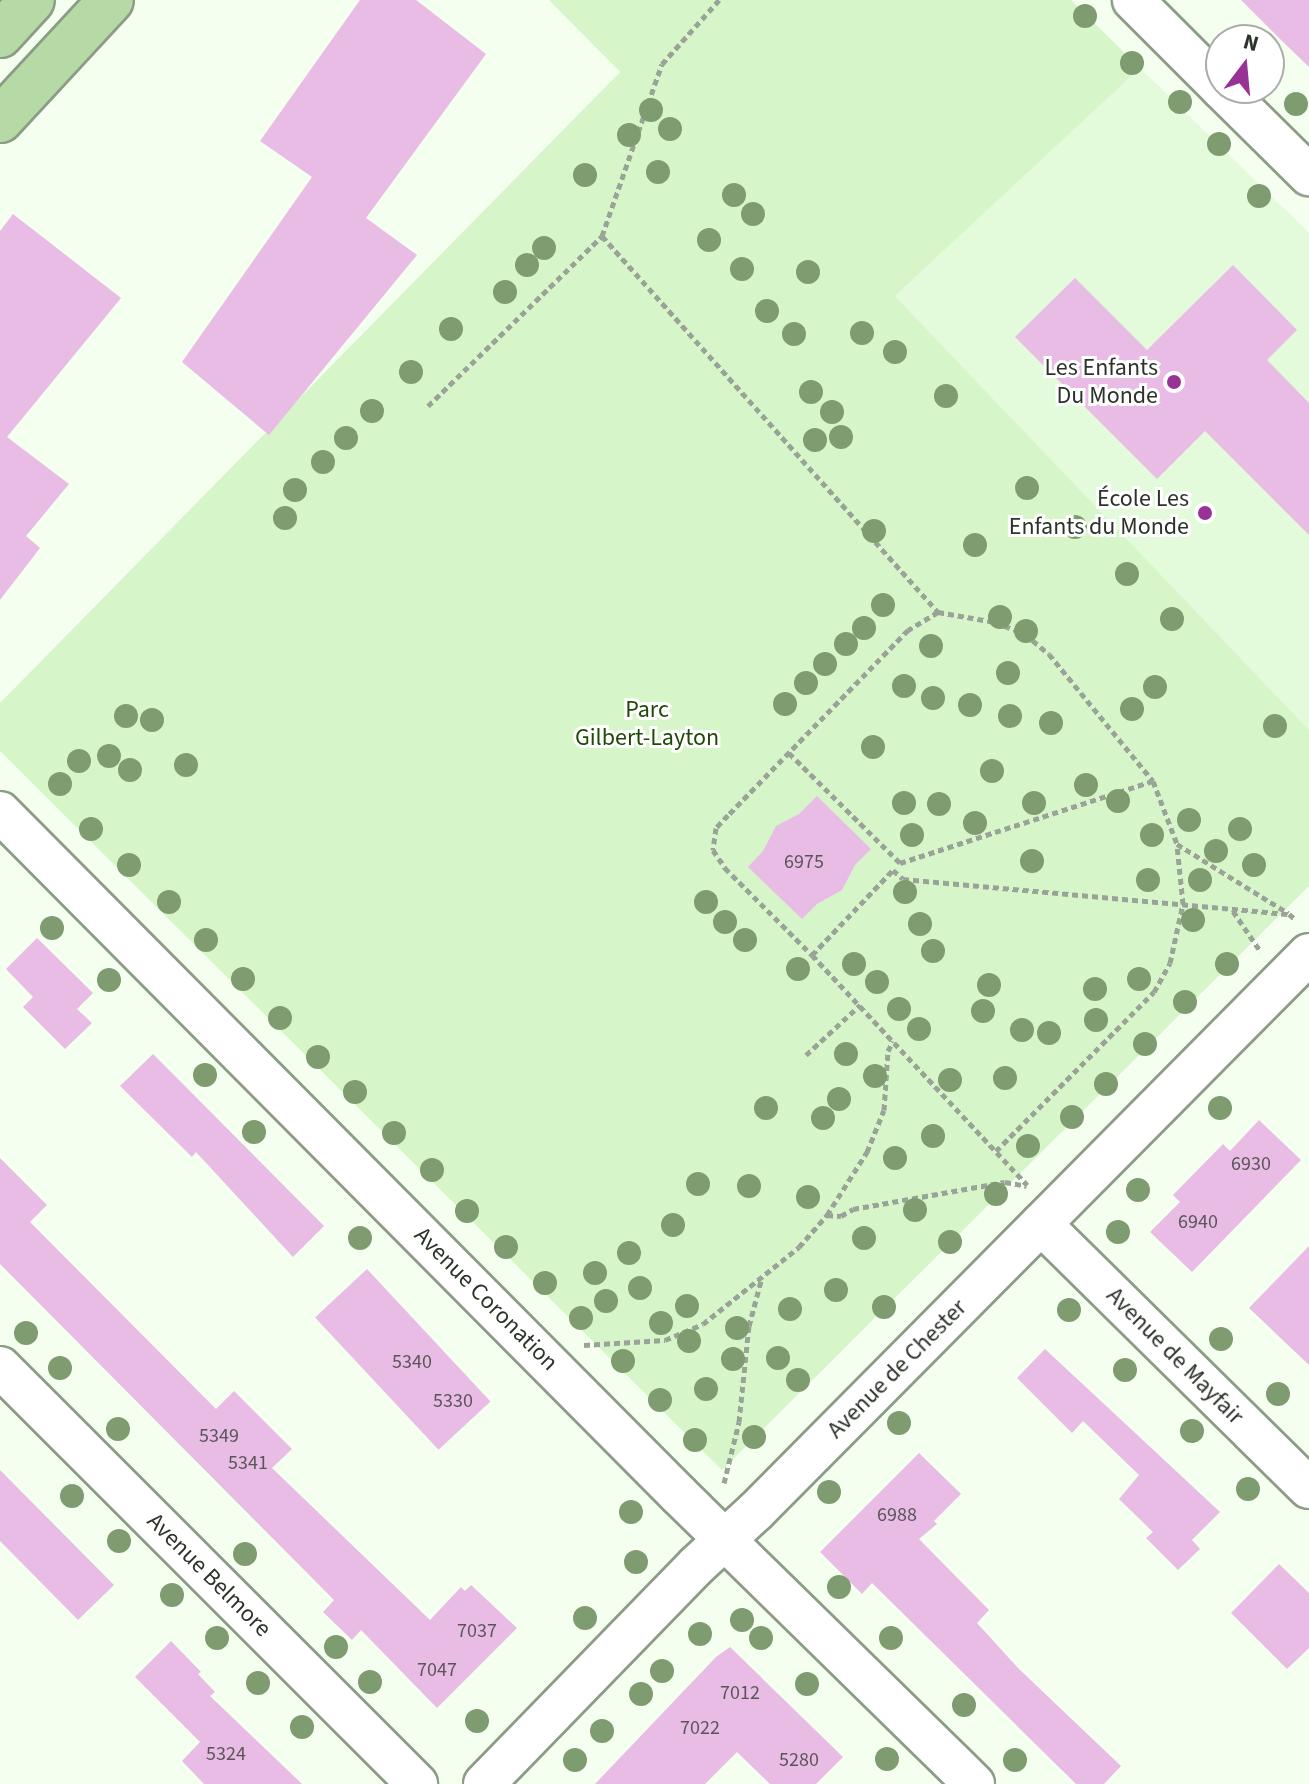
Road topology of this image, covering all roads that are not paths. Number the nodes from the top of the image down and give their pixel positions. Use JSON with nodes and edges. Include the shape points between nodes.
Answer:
{"nodes":[{"id":1,"x":32,"y":0,"type":"edge"},
{"id":2,"x":111,"y":0,"type":"edge"},
{"id":3,"x":1133,"y":0,"type":"edge"},
{"id":4,"x":0,"y":35,"type":"edge"},
{"id":5,"x":1205,"y":72,"type":"edge"},
{"id":6,"x":1237,"y":104,"type":"edge"},
{"id":7,"x":0,"y":120,"type":"edge"},
{"id":8,"x":1309,"y":175,"type":"edge"},
{"id":9,"x":0,"y":812,"type":"edge"},
{"id":10,"x":1302,"y":936,"type":"edge"},
{"id":11,"x":1041,"y":1224,"type":"junction"},
{"id":12,"x":0,"y":1367,"type":"edge"},
{"id":13,"x":1309,"y":1488,"type":"edge"},
{"id":14,"x":725,"y":1538,"type":"junction"},
{"id":15,"x":417,"y":1784,"type":"edge"},
{"id":16,"x":484,"y":1784,"type":"edge"},
{"id":17,"x":974,"y":1784,"type":"edge"}],
"edges":[{"from":1,"to":4,"type":"main road"},
{"from":2,"to":7,"type":"main road"},
{"from":3,"to":5,"type":"street"},
{"from":6,"to":8,"type":"street"},
{"from":9,"to":14,"type":"street","name":"Avenue Coronation"},
{"from":10,"to":11,"type":"street","name":"Avenue de Chester"},
{"from":11,"to":13,"type":"street","name":"Avenue de Mayfair"},
{"from":11,"to":14,"type":"street","name":"Avenue de Chester"},
{"from":12,"to":15,"type":"street","name":"Avenue Belmore"},
{"from":14,"to":16,"type":"street","name":"Avenue de Chester"},
{"from":14,"to":17,"type":"street","name":"Avenue Coronation"}]}
